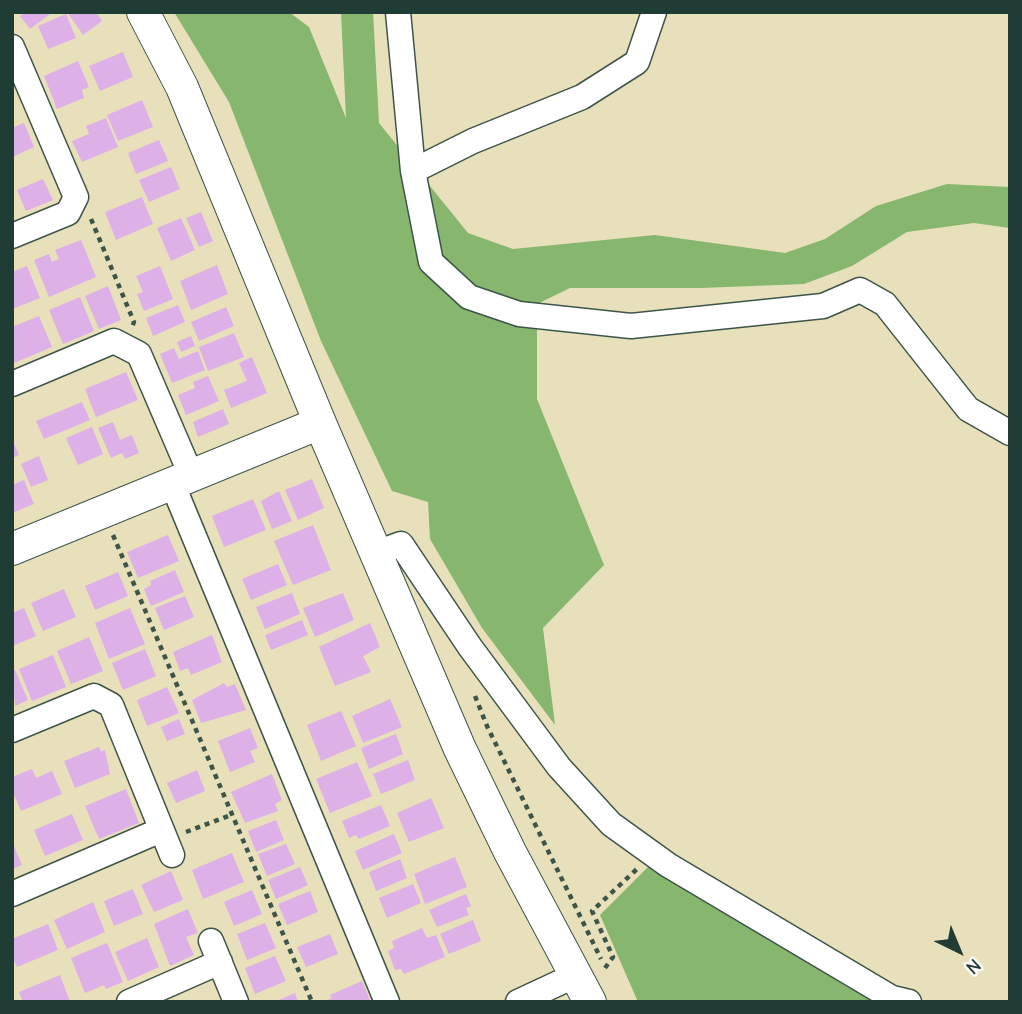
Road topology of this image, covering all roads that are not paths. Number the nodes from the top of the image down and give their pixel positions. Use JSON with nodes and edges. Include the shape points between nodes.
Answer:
{"nodes":[{"id":1,"x":143,"y":12,"type":"edge"},
{"id":2,"x":398,"y":12,"type":"edge"},
{"id":3,"x":654,"y":12,"type":"edge"},
{"id":4,"x":12,"y":47,"type":"edge"},
{"id":5,"x":413,"y":171,"type":"junction"},
{"id":6,"x":12,"y":236,"type":"edge"},
{"id":7,"x":12,"y":384,"type":"edge"},
{"id":8,"x":320,"y":423,"type":"junction"},
{"id":9,"x":1010,"y":433,"type":"edge"},
{"id":10,"x":182,"y":479,"type":"junction"},
{"id":11,"x":12,"y":549,"type":"edge"},
{"id":12,"x":376,"y":552,"type":"junction"},
{"id":13,"x":12,"y":730,"type":"edge"},
{"id":14,"x":12,"y":894,"type":"edge"},
{"id":15,"x":591,"y":982,"type":"edge"},
{"id":16,"x":544,"y":996,"type":"edge"},
{"id":17,"x":129,"y":1002,"type":"edge"},
{"id":18,"x":236,"y":1002,"type":"edge"},
{"id":19,"x":387,"y":1002,"type":"edge"},
{"id":20,"x":518,"y":1002,"type":"edge"},
{"id":21,"x":909,"y":1002,"type":"edge"}],
"edges":[{"from":1,"to":8,"type":"street","via":[[187,99]]},
{"from":2,"to":5,"type":"street"},
{"from":3,"to":5,"type":"street","via":[[637,62],[582,97]]},
{"from":4,"to":6,"type":"street","via":[[76,197],[68,213]]},
{"from":5,"to":9,"type":"street","via":[[431,262],[469,297],[519,314],[631,326],[823,306],[860,290],[885,304],[968,409]]},
{"from":7,"to":10,"type":"street","via":[[114,341],[139,354]]},
{"from":8,"to":10,"type":"street"},
{"from":8,"to":12,"type":"street"},
{"from":10,"to":11,"type":"street"},
{"from":10,"to":19,"type":"street"},
{"from":12,"to":15,"type":"street","via":[[460,749],[510,852]]},
{"from":12,"to":21,"type":"street","via":[[401,544],[559,767],[611,824],[892,998]]},
{"from":13,"to":14,"type":"street","via":[[94,696],[111,705],[166,841]]},
{"from":15,"to":16,"type":"street"},
{"from":16,"to":20,"type":"street"},
{"from":17,"to":18,"type":"street","via":[[216,952]]}]}
